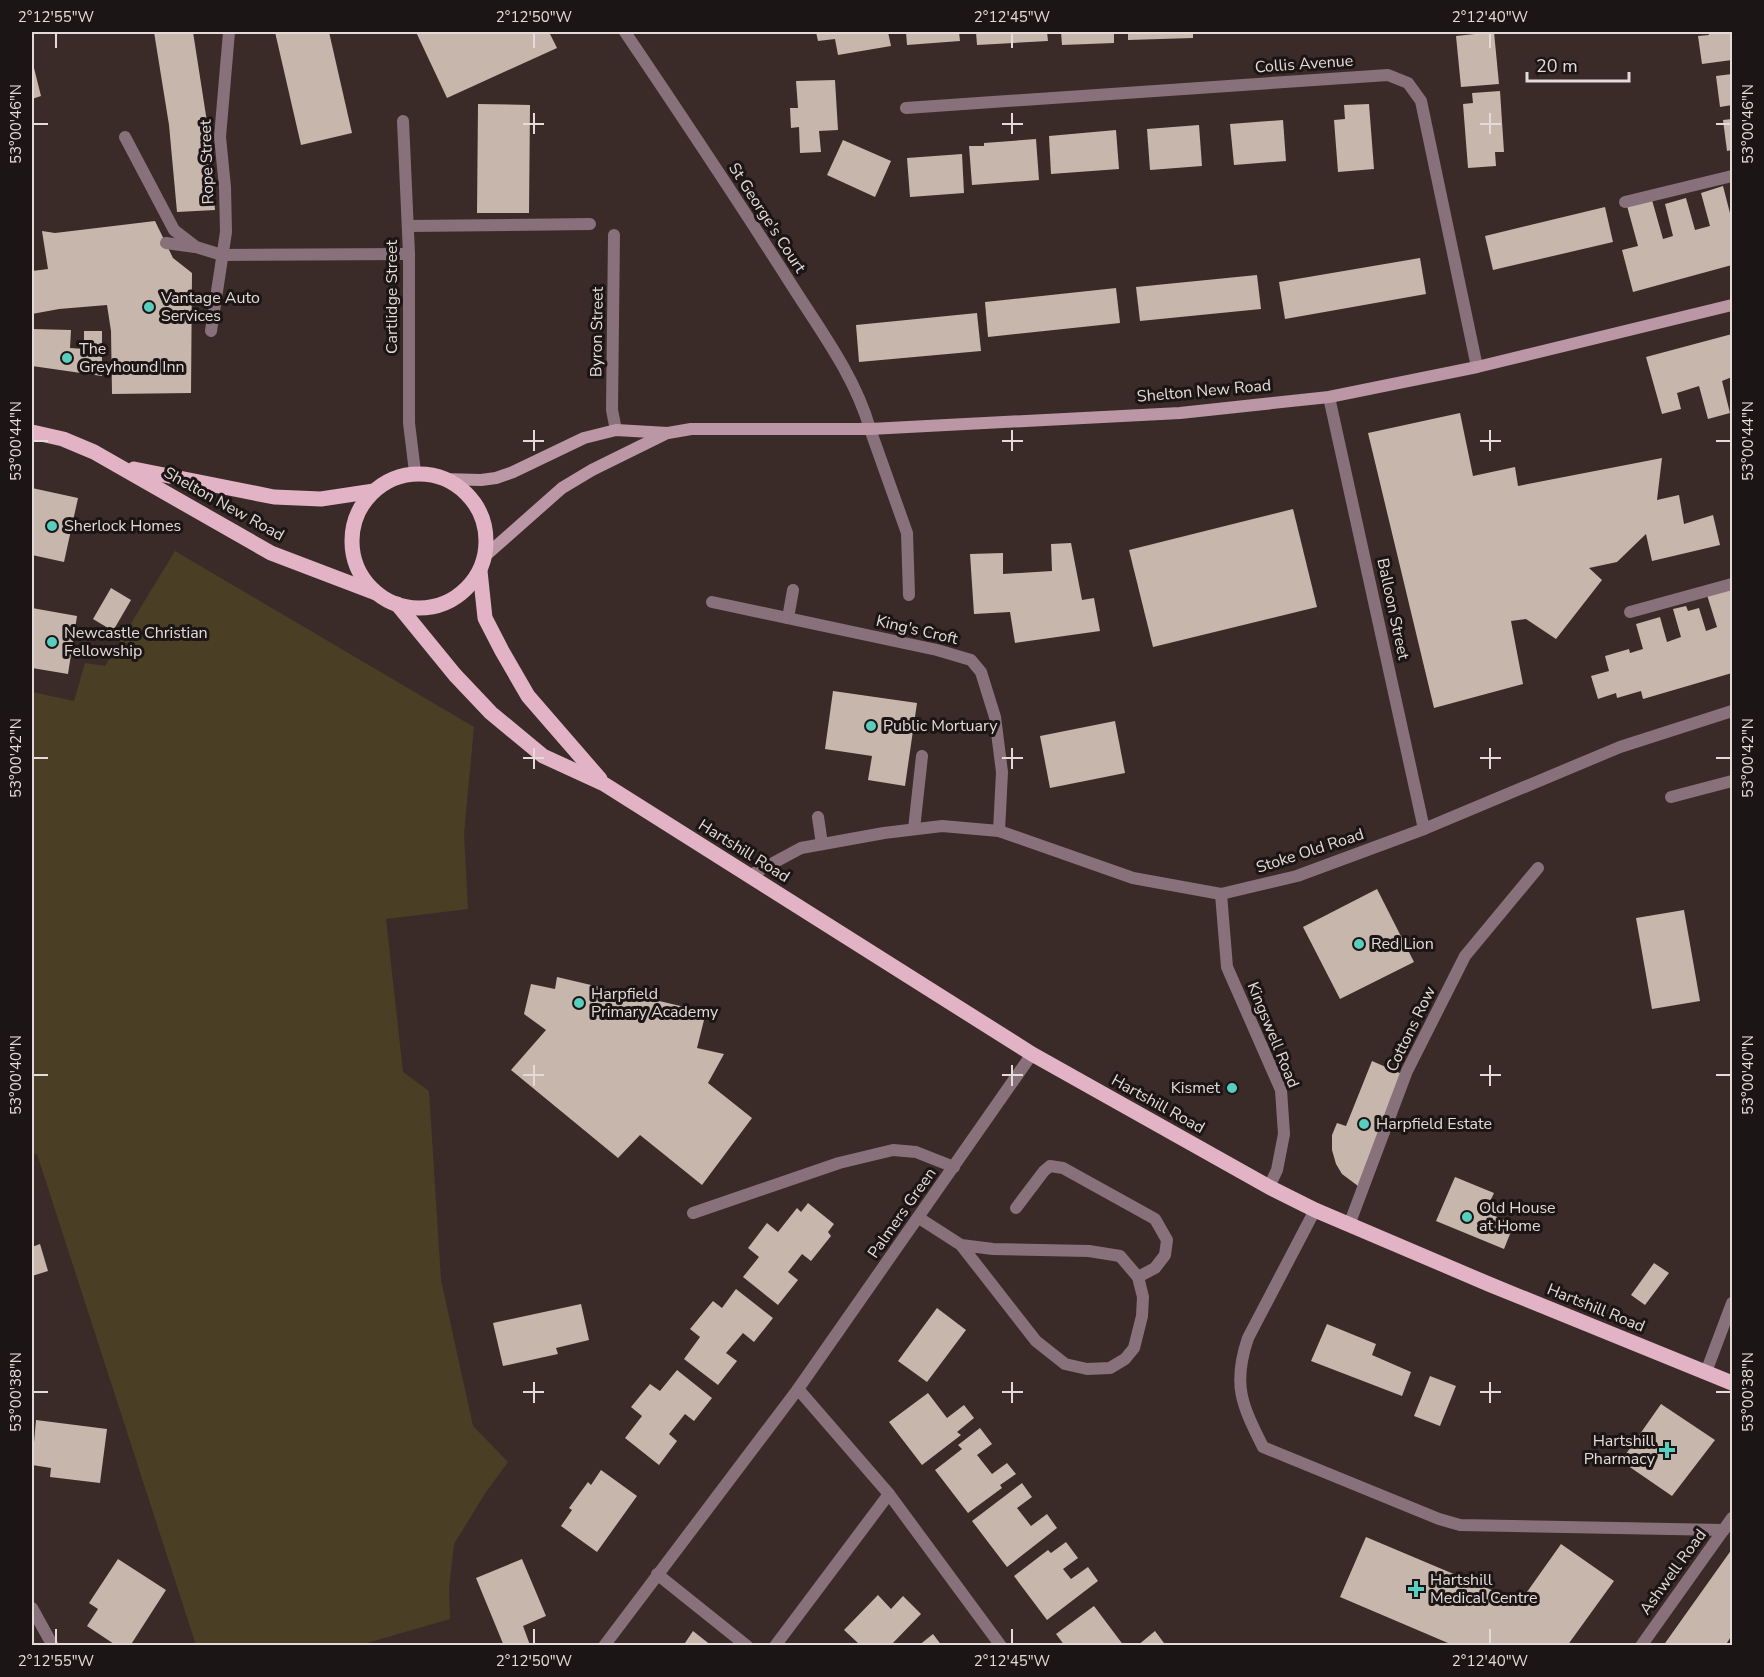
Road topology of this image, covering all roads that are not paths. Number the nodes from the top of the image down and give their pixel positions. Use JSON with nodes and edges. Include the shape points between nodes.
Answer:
{"nodes":[{"id":1,"x":229,"y":32,"type":"edge"},
{"id":2,"x":625,"y":32,"type":"edge"},
{"id":3,"x":906,"y":108,"type":"dead end"},
{"id":4,"x":403,"y":121,"type":"dead end"},
{"id":5,"x":125,"y":137,"type":"dead end"},
{"id":6,"x":1732,"y":176,"type":"edge"},
{"id":7,"x":1625,"y":202,"type":"dead end"},
{"id":8,"x":590,"y":224,"type":"dead end"},
{"id":9,"x":408,"y":226,"type":"junction"},
{"id":10,"x":614,"y":235,"type":"dead end"},
{"id":11,"x":166,"y":243,"type":"dead end"},
{"id":12,"x":196,"y":247,"type":"junction"},
{"id":13,"x":409,"y":254,"type":"junction"},
{"id":14,"x":222,"y":255,"type":"junction"},
{"id":15,"x":1732,"y":305,"type":"edge"},
{"id":16,"x":211,"y":331,"type":"dead end"},
{"id":17,"x":1477,"y":368,"type":"junction"},
{"id":18,"x":1329,"y":397,"type":"junction"},
{"id":19,"x":870,"y":429,"type":"junction"},
{"id":20,"x":615,"y":430,"type":"junction"},
{"id":21,"x":32,"y":432,"type":"edge"},
{"id":22,"x":668,"y":432,"type":"junction"},
{"id":23,"x":122,"y":467,"type":"junction"},
{"id":24,"x":415,"y":472,"type":"junction"},
{"id":25,"x":442,"y":479,"type":"junction"},
{"id":26,"x":374,"y":491,"type":"junction"},
{"id":27,"x":482,"y":563,"type":"junction"},
{"id":28,"x":1732,"y":584,"type":"edge"},
{"id":29,"x":793,"y":590,"type":"dead end"},
{"id":30,"x":379,"y":594,"type":"junction"},
{"id":31,"x":909,"y":595,"type":"dead end"},
{"id":32,"x":712,"y":602,"type":"dead end"},
{"id":33,"x":397,"y":604,"type":"junction"},
{"id":34,"x":1630,"y":612,"type":"dead end"},
{"id":35,"x":788,"y":618,"type":"junction"},
{"id":36,"x":1732,"y":711,"type":"edge"},
{"id":37,"x":922,"y":756,"type":"dead end"},
{"id":38,"x":1732,"y":781,"type":"edge"},
{"id":39,"x":604,"y":784,"type":"junction"},
{"id":40,"x":1671,"y":797,"type":"dead end"},
{"id":41,"x":818,"y":817,"type":"dead end"},
{"id":42,"x":914,"y":829,"type":"junction"},
{"id":43,"x":1424,"y":829,"type":"junction"},
{"id":44,"x":999,"y":831,"type":"junction"},
{"id":45,"x":822,"y":844,"type":"junction"},
{"id":46,"x":1538,"y":868,"type":"dead end"},
{"id":47,"x":749,"y":876,"type":"junction"},
{"id":48,"x":1221,"y":894,"type":"junction"},
{"id":49,"x":1032,"y":1054,"type":"junction"},
{"id":50,"x":954,"y":1167,"type":"junction"},
{"id":51,"x":1269,"y":1187,"type":"junction"},
{"id":52,"x":1016,"y":1208,"type":"dead end"},
{"id":53,"x":1315,"y":1210,"type":"junction"},
{"id":54,"x":693,"y":1213,"type":"dead end"},
{"id":55,"x":919,"y":1218,"type":"junction"},
{"id":56,"x":1349,"y":1225,"type":"junction"},
{"id":57,"x":961,"y":1245,"type":"junction"},
{"id":58,"x":1138,"y":1277,"type":"junction"},
{"id":59,"x":1732,"y":1303,"type":"edge"},
{"id":60,"x":1706,"y":1372,"type":"junction"},
{"id":61,"x":1732,"y":1383,"type":"edge"},
{"id":62,"x":798,"y":1389,"type":"junction"},
{"id":63,"x":889,"y":1494,"type":"junction"},
{"id":64,"x":1732,"y":1518,"type":"edge"},
{"id":65,"x":1724,"y":1530,"type":"junction"},
{"id":66,"x":657,"y":1574,"type":"junction"},
{"id":67,"x":32,"y":1608,"type":"edge"},
{"id":68,"x":53,"y":1646,"type":"edge"},
{"id":69,"x":604,"y":1646,"type":"edge"},
{"id":70,"x":747,"y":1646,"type":"edge"},
{"id":71,"x":775,"y":1646,"type":"edge"},
{"id":72,"x":1001,"y":1646,"type":"edge"},
{"id":73,"x":1641,"y":1646,"type":"edge"}],
"edges":[{"from":1,"to":14,"type":"street","name":"Rope Street","via":[[220,137],[226,232]]},
{"from":2,"to":19,"type":"street","name":"St George's Court","via":[[834,352],[865,410]]},
{"from":3,"to":17,"type":"street","name":"Collis Avenue","via":[[1388,75],[1408,83],[1421,101]]},
{"from":4,"to":9,"type":"street","name":"Cartlidge Street"},
{"from":5,"to":12,"type":"street","via":[[174,230]]},
{"from":6,"to":7,"type":"street"},
{"from":8,"to":9,"type":"street"},
{"from":9,"to":13,"type":"street","name":"Cartlidge Street"},
{"from":10,"to":20,"type":"street","name":"Byron Street"},
{"from":11,"to":12,"type":"street"},
{"from":12,"to":14,"type":"street"},
{"from":13,"to":14,"type":"street"},
{"from":13,"to":24,"type":"street","name":"Cartlidge Street","via":[[409,423]]},
{"from":14,"to":16,"type":"street","name":"Rope Street"},
{"from":15,"to":17,"type":"main road","name":"Shelton New Road"},
{"from":17,"to":18,"type":"main road","name":"Shelton New Road"},
{"from":18,"to":19,"type":"main road","name":"Shelton New Road","via":[[1179,413]]},
{"from":18,"to":43,"type":"street","name":"Balloon Street"},
{"from":19,"to":22,"type":"main road","name":"Shelton New Road"},
{"from":19,"to":31,"type":"street","name":"St George's Court","via":[[908,533]]},
{"from":20,"to":22,"type":"main road","name":"Shelton New Road"},
{"from":20,"to":25,"type":"main road","name":"Shelton New Road","via":[[584,438],[496,478]]},
{"from":21,"to":23,"type":"main road","name":"Shelton New Road","via":[[63,439]]},
{"from":22,"to":27,"type":"main road","name":"Shelton New Road","via":[[562,488]]},
{"from":23,"to":26,"type":"main road","name":"Shelton New Road","via":[[274,497],[321,499]]},
{"from":23,"to":30,"type":"main road","name":"Shelton New Road","via":[[271,553]]},
{"from":24,"to":25,"type":"main road"},
{"from":24,"to":26,"type":"main road","via":[[394,478]]},
{"from":25,"to":27,"type":"main road","via":[[462,491],[480,515],[487,542]]},
{"from":26,"to":30,"type":"main road","via":[[356,516],[351,543],[360,568]]},
{"from":27,"to":33,"type":"main road","via":[[470,587],[453,600],[429,608]]},
{"from":27,"to":39,"type":"main road","name":"Hartshill Road","via":[[485,618],[507,660],[528,696]]},
{"from":28,"to":34,"type":"street"},
{"from":29,"to":35,"type":"street"},
{"from":30,"to":33,"type":"main road"},
{"from":32,"to":35,"type":"street","name":"King's Croft"},
{"from":33,"to":39,"type":"main road","name":"Hartshill Road","via":[[491,713],[543,756]]},
{"from":35,"to":44,"type":"street","name":"King's Croft","via":[[971,660],[981,672],[995,717],[1002,772]]},
{"from":36,"to":43,"type":"street","name":"Stoke Old Road","via":[[1620,747]]},
{"from":37,"to":42,"type":"street"},
{"from":38,"to":40,"type":"street"},
{"from":39,"to":47,"type":"main road","name":"Hartshill Road"},
{"from":41,"to":45,"type":"street"},
{"from":42,"to":44,"type":"street","name":"Stoke Old Road","via":[[942,826]]},
{"from":42,"to":45,"type":"street","name":"Stoke Old Road"},
{"from":43,"to":48,"type":"street","name":"Stoke Old Road","via":[[1297,876]]},
{"from":44,"to":48,"type":"street","name":"Stoke Old Road","via":[[1133,878]]},
{"from":45,"to":47,"type":"street","name":"Stoke Old Road","via":[[801,848]]},
{"from":46,"to":56,"type":"street","name":"Cottons Row","via":[[1465,956],[1407,1071]]},
{"from":47,"to":49,"type":"main road","name":"Hartshill Road"},
{"from":48,"to":51,"type":"street","name":"Kingswell Road","via":[[1227,968],[1281,1090],[1284,1134],[1277,1170]]},
{"from":49,"to":50,"type":"street","name":"Palmers Green"},
{"from":49,"to":51,"type":"main road","name":"Hartshill Road"},
{"from":50,"to":54,"type":"street","via":[[916,1152],[893,1150],[839,1163]]},
{"from":50,"to":55,"type":"street","name":"Palmers Green"},
{"from":51,"to":53,"type":"main road","name":"Hartshill Road"},
{"from":52,"to":58,"type":"street","via":[[1050,1166],[1064,1168],[1155,1219],[1167,1240],[1165,1255],[1155,1268]]},
{"from":53,"to":56,"type":"main road","name":"Hartshill Road"},
{"from":53,"to":65,"type":"street","via":[[1240,1359],[1243,1405],[1263,1447],[1460,1525]]},
{"from":55,"to":57,"type":"street"},
{"from":55,"to":62,"type":"street","name":"Palmers Green"},
{"from":56,"to":60,"type":"main road","name":"Hartshill Road"},
{"from":57,"to":58,"type":"street","via":[[1120,1256]]},
{"from":57,"to":58,"type":"street","via":[[1036,1341],[1065,1364],[1087,1369],[1110,1368],[1134,1348],[1142,1316]]},
{"from":59,"to":60,"type":"street"},
{"from":60,"to":61,"type":"main road","name":"Hartshill Road"},
{"from":62,"to":63,"type":"street"},
{"from":62,"to":66,"type":"street","name":"Palmers Green"},
{"from":63,"to":71,"type":"street"},
{"from":63,"to":72,"type":"street"},
{"from":64,"to":65,"type":"street","name":"Ashwell Road"},
{"from":65,"to":73,"type":"street","name":"Ashwell Road"},
{"from":66,"to":69,"type":"street","name":"Palmers Green"},
{"from":66,"to":70,"type":"street"},
{"from":67,"to":68,"type":"street"}]}
